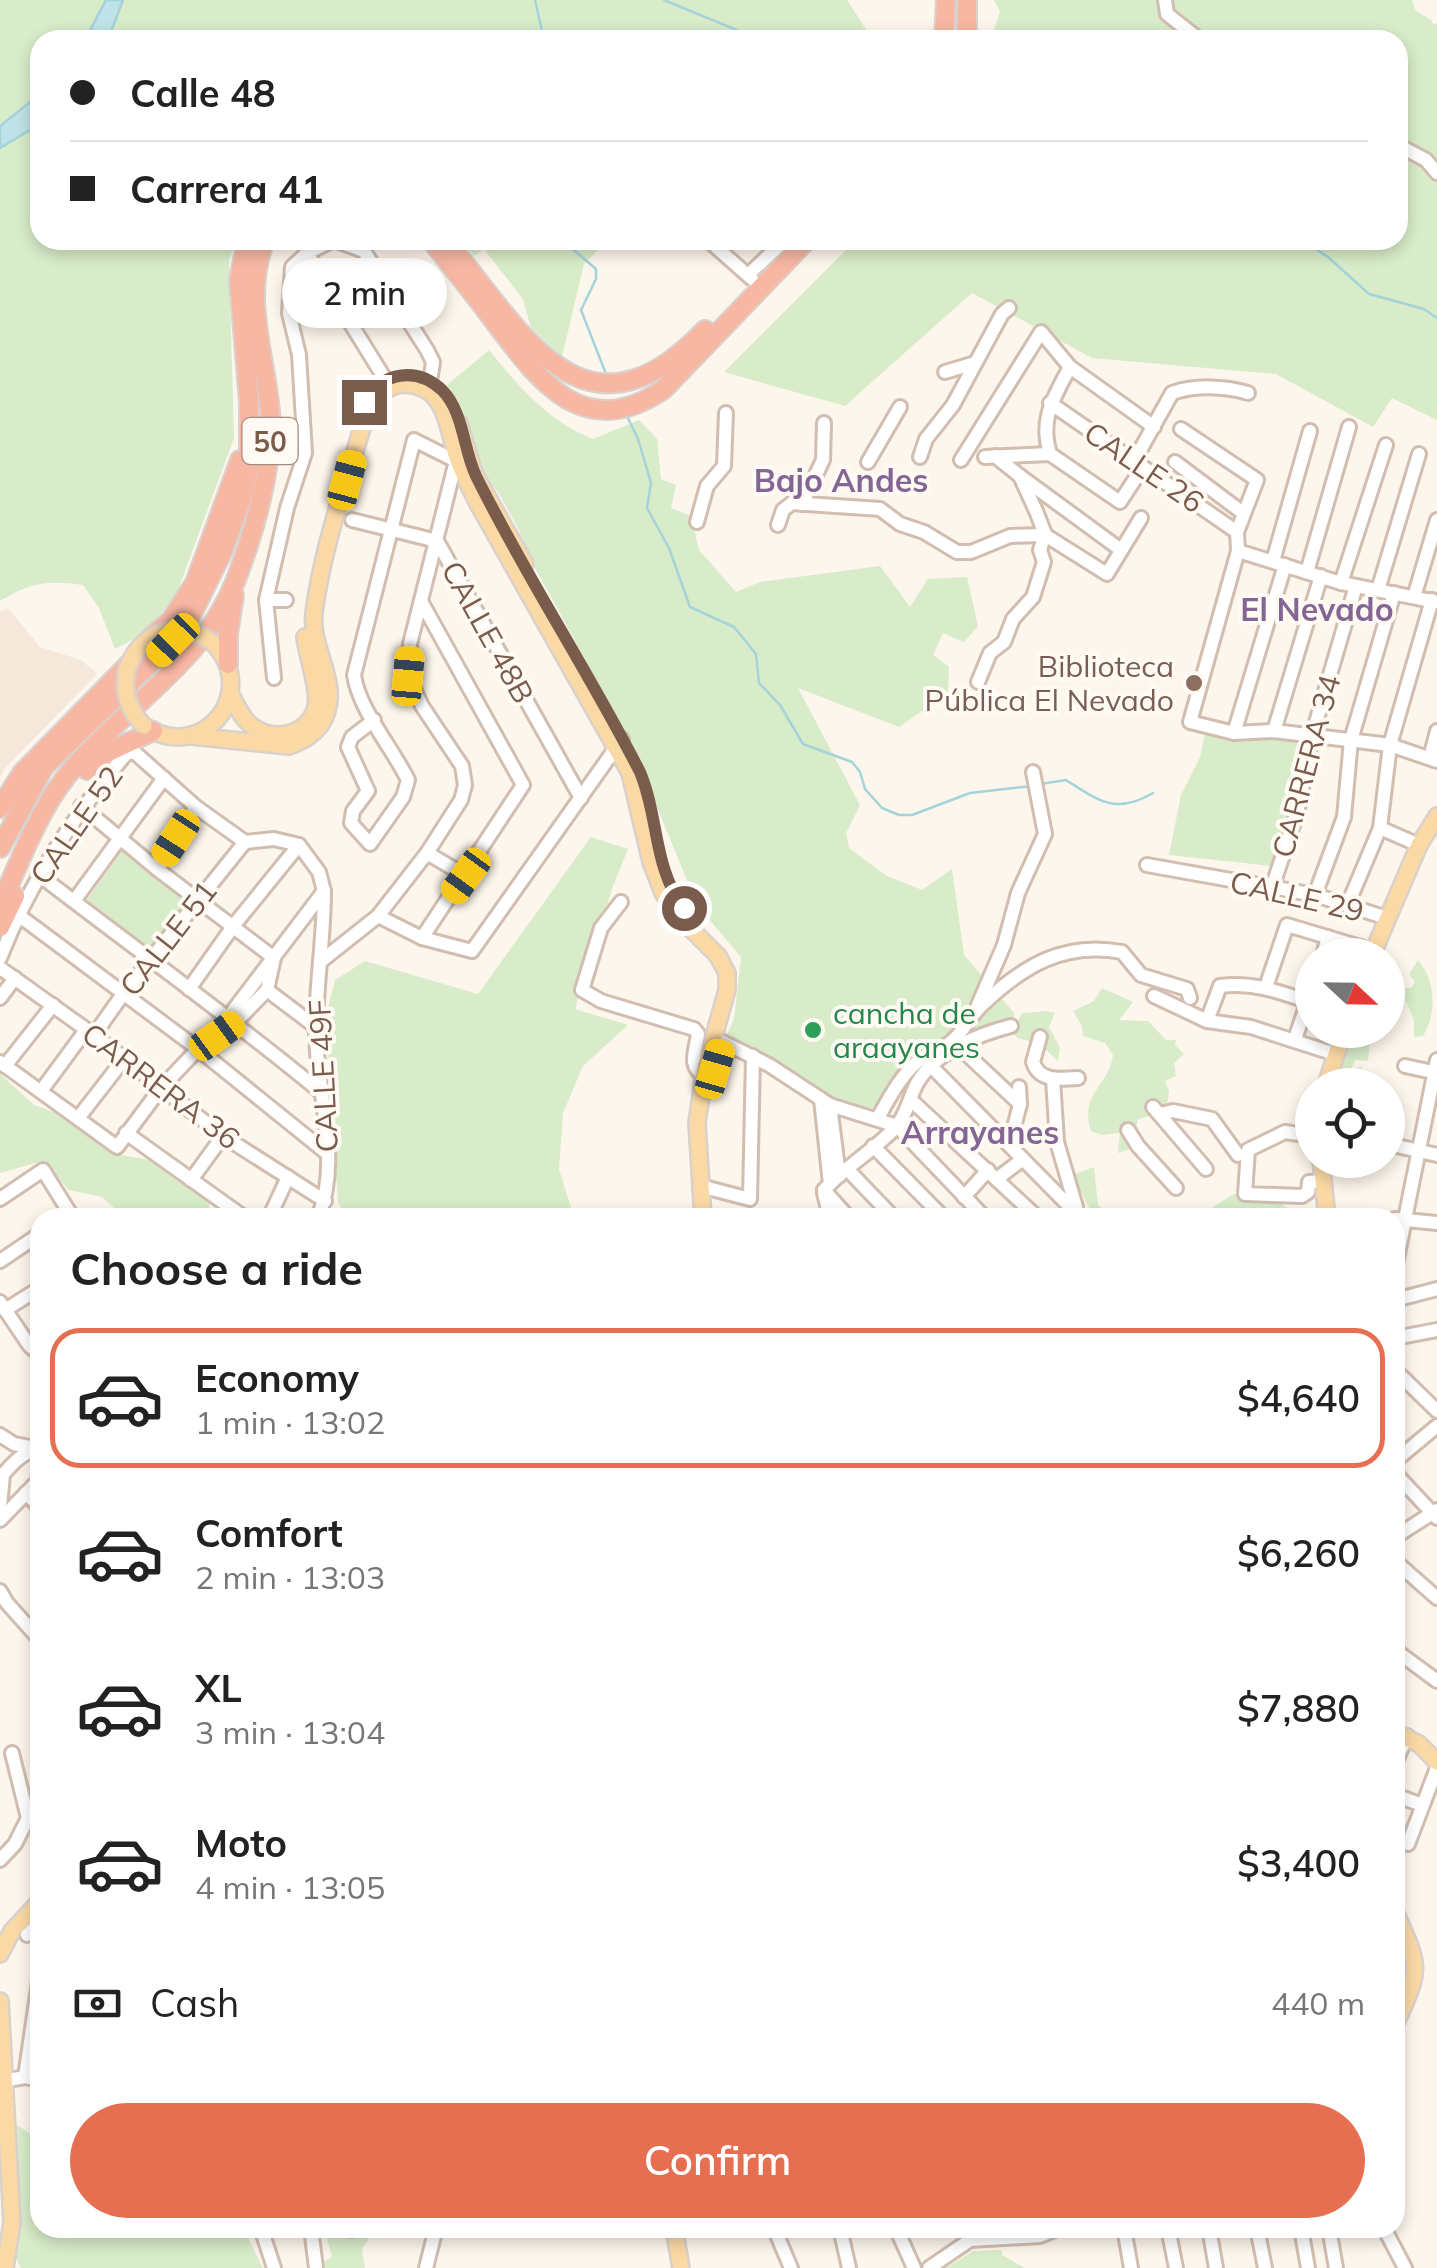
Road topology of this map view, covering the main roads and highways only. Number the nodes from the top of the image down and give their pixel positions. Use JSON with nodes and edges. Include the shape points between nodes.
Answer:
{"nodes":[{"id":1,"x":946,"y":0,"type":"edge"},
{"id":2,"x":967,"y":0,"type":"edge"},
{"id":3,"x":944,"y":30,"type":"edge"},
{"id":4,"x":967,"y":30,"type":"edge"},
{"id":5,"x":246,"y":250,"type":"edge"},
{"id":6,"x":262,"y":250,"type":"edge"},
{"id":7,"x":439,"y":250,"type":"edge"},
{"id":8,"x":454,"y":250,"type":"edge"},
{"id":9,"x":774,"y":250,"type":"edge"},
{"id":10,"x":798,"y":250,"type":"edge"},
{"id":11,"x":384,"y":385,"type":"junction"},
{"id":12,"x":250,"y":422,"type":"junction"},
{"id":13,"x":461,"y":459,"type":"junction"},
{"id":14,"x":242,"y":561,"type":"junction"},
{"id":15,"x":148,"y":639,"type":"junction"},
{"id":16,"x":228,"y":664,"type":"junction"},
{"id":17,"x":135,"y":668,"type":"junction"},
{"id":18,"x":230,"y":693,"type":"junction"},
{"id":19,"x":148,"y":728,"type":"junction"},
{"id":20,"x":190,"y":736,"type":"junction"},
{"id":21,"x":619,"y":744,"type":"junction"},
{"id":22,"x":0,"y":808,"type":"edge"},
{"id":23,"x":1437,"y":816,"type":"edge"},
{"id":24,"x":0,"y":848,"type":"edge"},
{"id":25,"x":8,"y":910,"type":"edge"},
{"id":26,"x":0,"y":928,"type":"edge"},
{"id":27,"x":1379,"y":938,"type":"edge"},
{"id":28,"x":703,"y":1097,"type":"junction"},
{"id":29,"x":1323,"y":1178,"type":"edge"},
{"id":30,"x":702,"y":1208,"type":"edge"},
{"id":31,"x":1326,"y":1208,"type":"edge"},
{"id":32,"x":1405,"y":1737,"type":"edge"},
{"id":33,"x":1437,"y":1765,"type":"edge"},
{"id":34,"x":30,"y":1911,"type":"edge"},
{"id":35,"x":1405,"y":1934,"type":"edge"},
{"id":36,"x":0,"y":1951,"type":"edge"},
{"id":37,"x":0,"y":2001,"type":"edge"},
{"id":38,"x":1405,"y":2001,"type":"edge"},
{"id":39,"x":0,"y":2011,"type":"edge"},
{"id":40,"x":1,"y":2058,"type":"edge"},
{"id":41,"x":2,"y":2107,"type":"edge"},
{"id":42,"x":4,"y":2158,"type":"edge"},
{"id":43,"x":6,"y":2235,"type":"edge"},
{"id":44,"x":676,"y":2238,"type":"edge"},
{"id":45,"x":4,"y":2268,"type":"edge"},
{"id":46,"x":680,"y":2268,"type":"edge"}],
"edges":[{"from":1,"to":3,"type":"highway"},
{"from":2,"to":4,"type":"highway"},
{"from":5,"to":12,"type":"highway","number":"50","via":[[239,280]]},
{"from":6,"to":14,"type":"highway","number":"50","via":[[253,281],[269,452]]},
{"from":7,"to":10,"type":"highway","via":[[549,386],[587,408],[613,411],[682,373]]},
{"from":8,"to":9,"type":"highway","via":[[546,360],[578,378],[616,383],[665,364],[692,343]]},
{"from":11,"to":13,"type":"main road","via":[[409,384],[436,397]]},
{"from":11,"to":13,"type":"main road","via":[[407,374],[430,382],[452,404]]},
{"from":11,"to":18,"type":"main road","via":[[368,395],[352,432],[307,605],[315,710],[301,729],[265,733],[244,718]]},
{"from":11,"to":20,"type":"main road","via":[[362,429],[314,611],[327,714],[312,734],[289,746]]},
{"from":12,"to":15,"type":"highway","via":[[195,583]]},
{"from":12,"to":17,"type":"highway","number":"50","via":[[244,492],[216,566],[188,622]]},
{"from":13,"to":21,"type":"main road"},
{"from":14,"to":16,"type":"highway"},
{"from":14,"to":25,"type":"highway","number":"50","via":[[221,609],[188,654],[60,786],[44,811]]},
{"from":15,"to":16,"type":"main road","bridge":true,"via":[[185,630],[211,642]]},
{"from":15,"to":17,"type":"main road","bridge":true},
{"from":16,"to":18,"type":"main road"},
{"from":17,"to":19,"type":"main road","bridge":true,"via":[[126,693]]},
{"from":17,"to":22,"type":"highway","via":[[58,734]]},
{"from":17,"to":24,"type":"highway","number":"50","via":[[44,767]]},
{"from":18,"to":20,"type":"main road","via":[[217,720]]},
{"from":19,"to":20,"type":"main road"},
{"from":19,"to":26,"type":"highway","via":[[75,782]]},
{"from":21,"to":28,"type":"main road","via":[[663,893],[727,973]]},
{"from":21,"to":28,"type":"main road","via":[[647,791],[666,876],[736,969],[736,993]]},
{"from":23,"to":27,"type":"main road"},
{"from":28,"to":30,"type":"main road","via":[[697,1123]]},
{"from":29,"to":31,"type":"main road"},
{"from":32,"to":33,"type":"main road"},
{"from":34,"to":36,"type":"main road"},
{"from":35,"to":38,"type":"main road","via":[[1416,1959]]},
{"from":37,"to":39,"type":"main road"},
{"from":39,"to":40,"type":"main road"},
{"from":40,"to":41,"type":"main road"},
{"from":41,"to":42,"type":"main road"},
{"from":42,"to":43,"type":"main road"},
{"from":43,"to":45,"type":"main road"},
{"from":44,"to":46,"type":"main road"}]}
